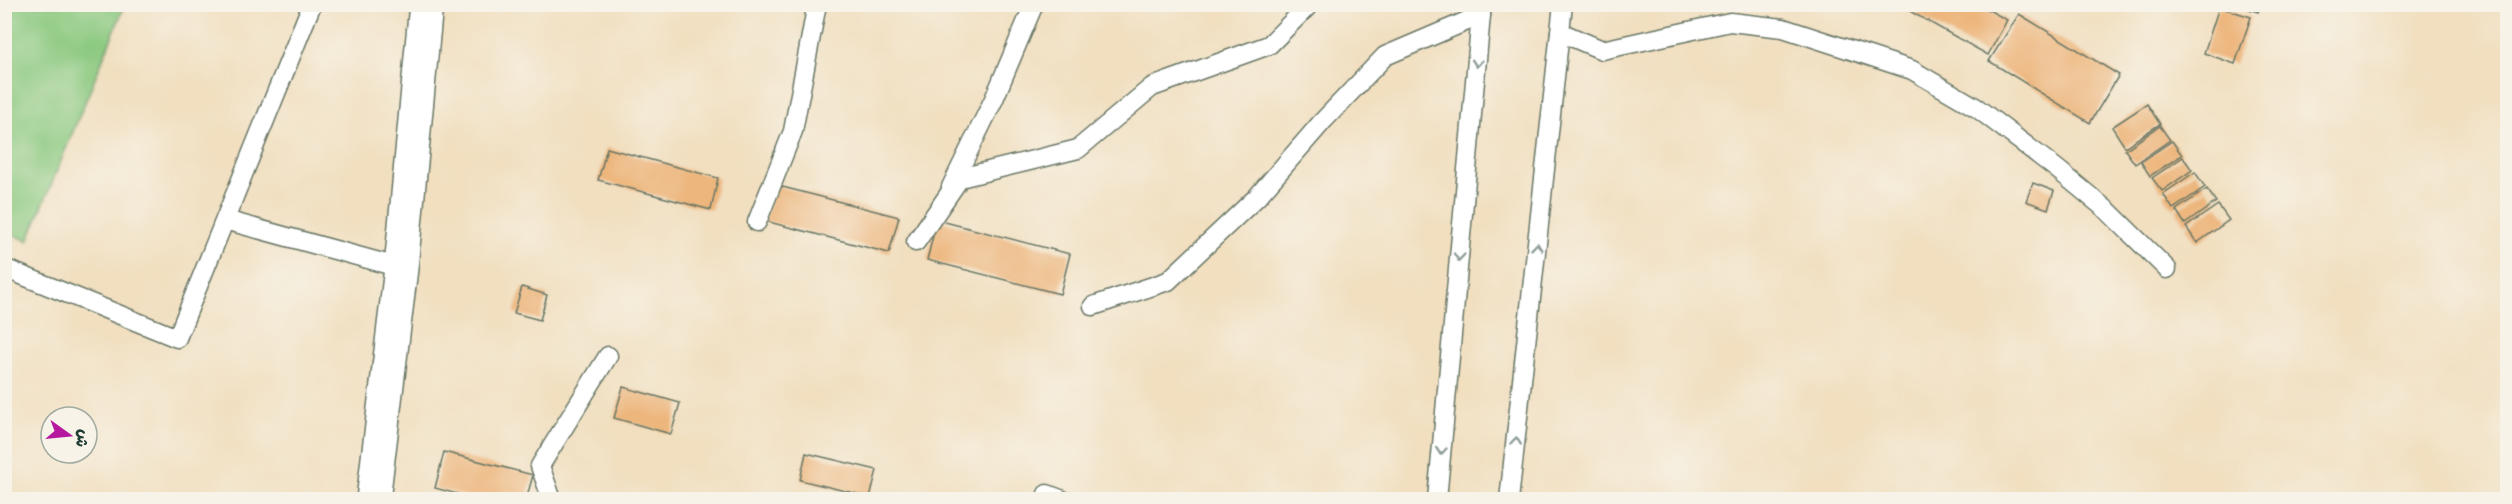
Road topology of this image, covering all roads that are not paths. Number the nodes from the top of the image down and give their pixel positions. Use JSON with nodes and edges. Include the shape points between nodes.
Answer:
{"nodes":[{"id":1,"x":312,"y":4,"type":"edge"},
{"id":2,"x":426,"y":4,"type":"edge"},
{"id":3,"x":817,"y":4,"type":"edge"},
{"id":4,"x":1034,"y":4,"type":"edge"},
{"id":5,"x":1310,"y":4,"type":"edge"},
{"id":6,"x":1563,"y":4,"type":"edge"},
{"id":7,"x":1481,"y":10,"type":"edge"},
{"id":8,"x":1560,"y":32,"type":"junction"},
{"id":9,"x":945,"y":199,"type":"junction"},
{"id":10,"x":225,"y":220,"type":"junction"},
{"id":11,"x":757,"y":222,"type":"dead end"},
{"id":12,"x":916,"y":242,"type":"dead end"},
{"id":13,"x":4,"y":268,"type":"edge"},
{"id":14,"x":401,"y":268,"type":"junction"},
{"id":15,"x":2167,"y":269,"type":"dead end"},
{"id":16,"x":1093,"y":306,"type":"dead end"},
{"id":17,"x":608,"y":356,"type":"dead end"},
{"id":18,"x":373,"y":500,"type":"edge"},
{"id":19,"x":552,"y":500,"type":"edge"},
{"id":20,"x":1437,"y":500,"type":"edge"},
{"id":21,"x":1509,"y":500,"type":"edge"}],
"edges":[{"from":1,"to":10,"type":"lane"},
{"from":2,"to":14,"type":"street"},
{"from":3,"to":11,"type":"lane","via":[[793,131]]},
{"from":4,"to":9,"type":"lane","via":[[994,99]]},
{"from":5,"to":9,"type":"lane","via":[[1269,45],[1152,87],[1078,149],[960,178]]},
{"from":6,"to":8,"type":"lane"},
{"from":7,"to":16,"type":"lane","via":[[1385,56],[1257,197],[1168,281]]},
{"from":7,"to":20,"type":"lane","one_way":true},
{"from":8,"to":15,"type":"lane","via":[[1602,50],[1730,22],[1783,28],[1912,70],[1977,108],[2057,169],[2108,211]]},
{"from":21,"to":8,"type":"lane","one_way":true},
{"from":9,"to":12,"type":"lane"},
{"from":10,"to":13,"type":"lane","via":[[177,338]]},
{"from":10,"to":14,"type":"lane"},
{"from":14,"to":18,"type":"street"},
{"from":17,"to":19,"type":"lane","via":[[540,466]]}]}
